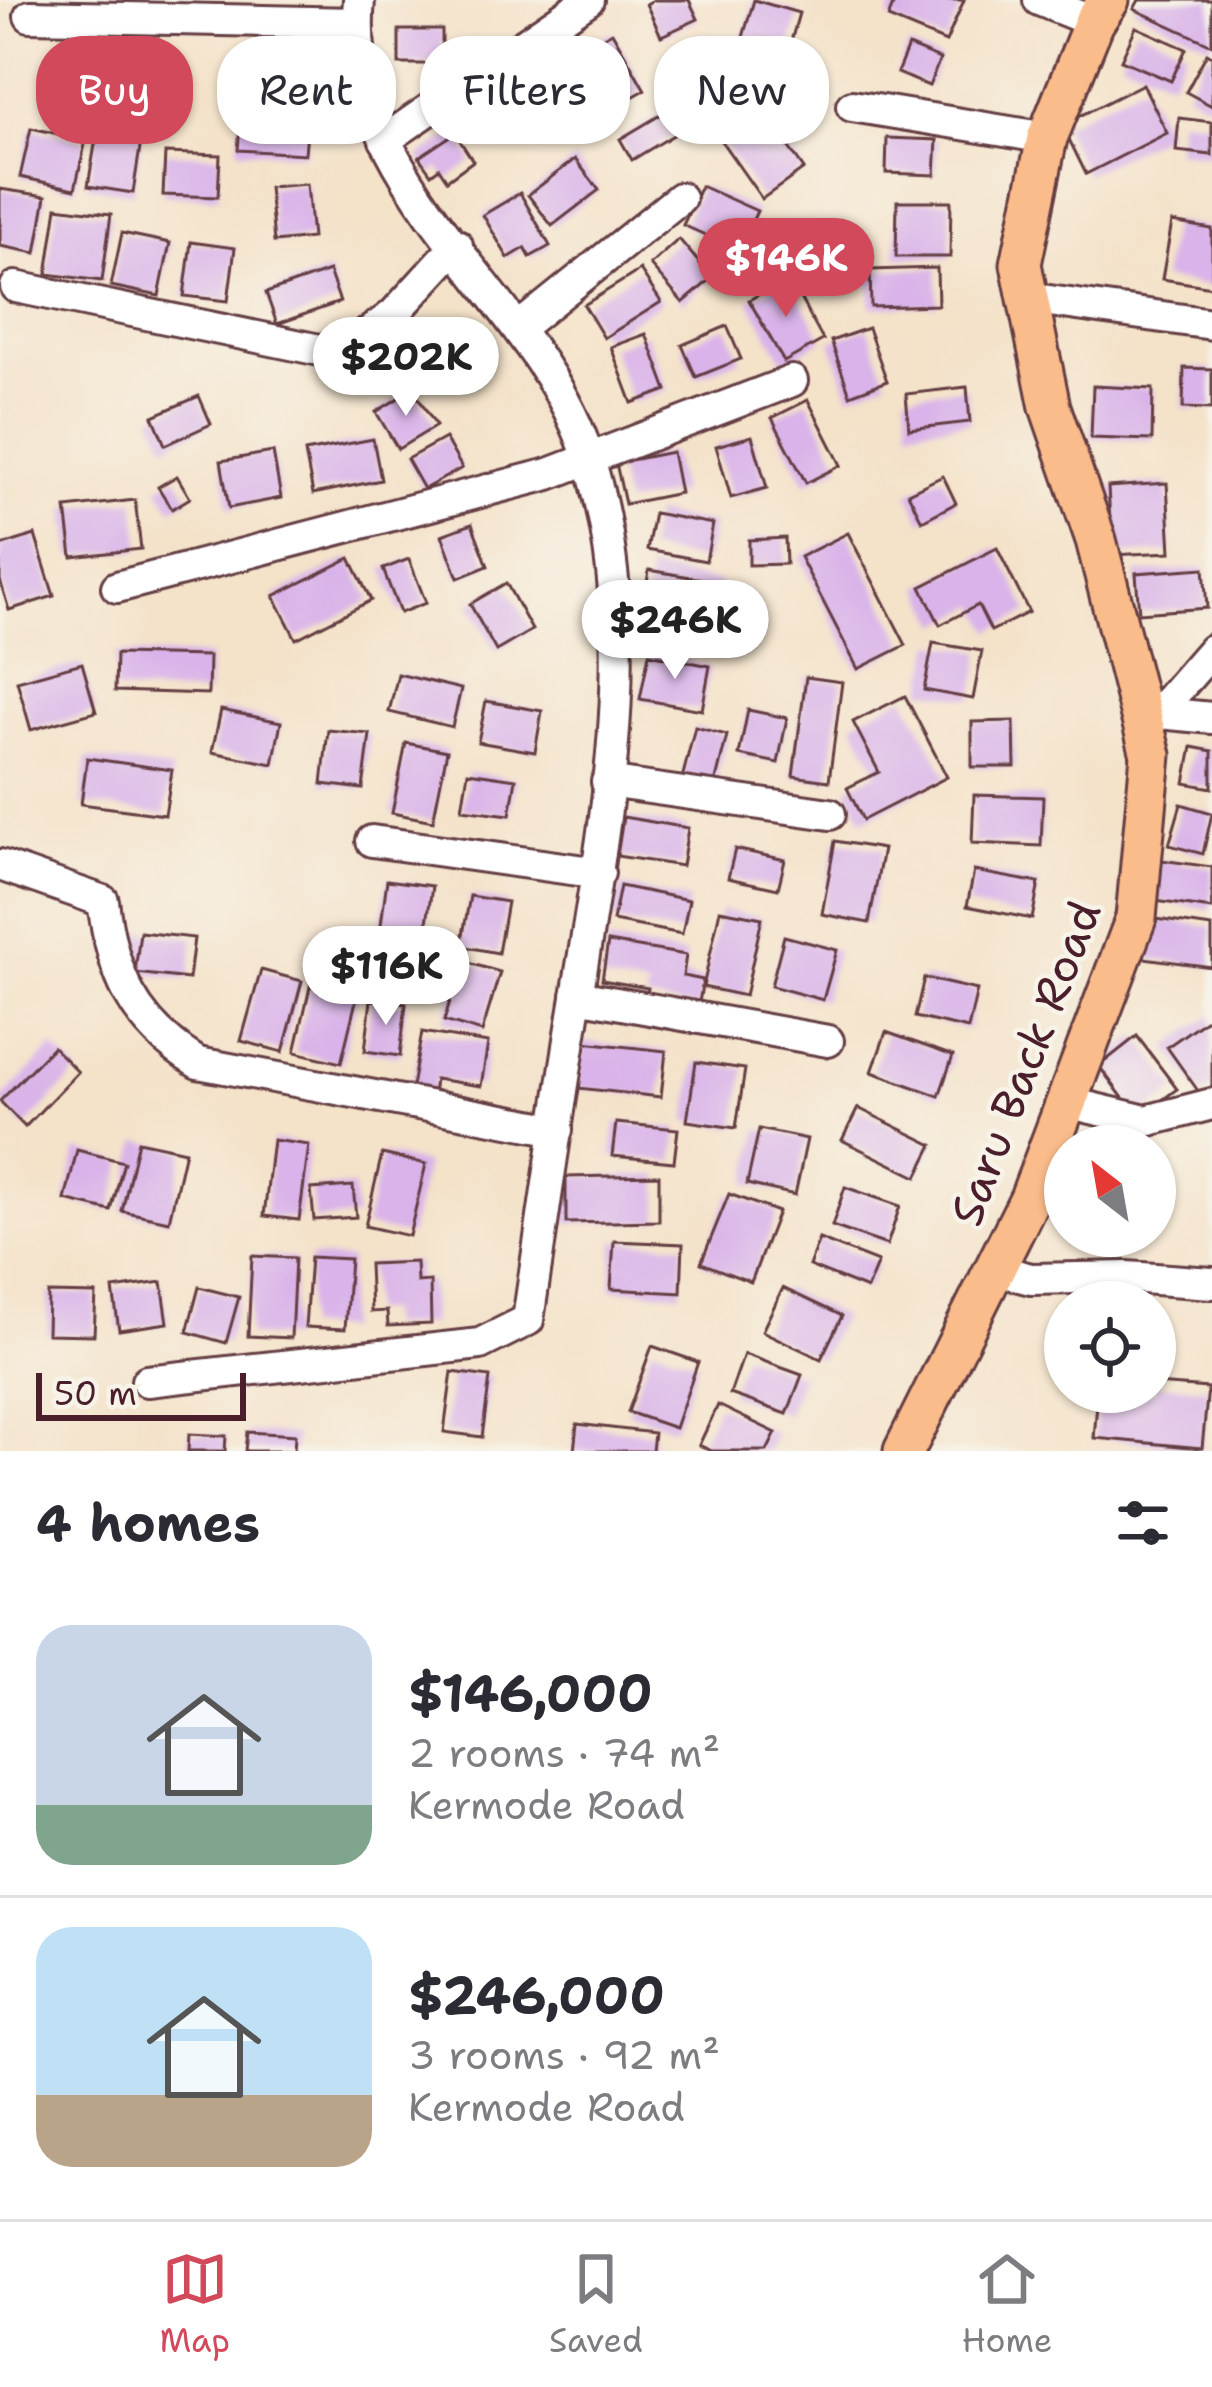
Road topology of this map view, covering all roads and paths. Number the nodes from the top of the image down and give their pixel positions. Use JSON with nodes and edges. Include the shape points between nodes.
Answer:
{"nodes":[{"id":1,"x":588,"y":0,"type":"edge"},
{"id":2,"x":1039,"y":0,"type":"edge"},
{"id":3,"x":358,"y":11,"type":"edge"},
{"id":4,"x":1102,"y":11,"type":"edge"},
{"id":5,"x":30,"y":16,"type":"dead end"},
{"id":6,"x":852,"y":106,"type":"dead end"},
{"id":7,"x":396,"y":132,"type":"edge"},
{"id":8,"x":1047,"y":138,"type":"junction"},
{"id":9,"x":388,"y":144,"type":"edge"},
{"id":10,"x":680,"y":198,"type":"dead end"},
{"id":11,"x":457,"y":245,"type":"junction"},
{"id":12,"x":16,"y":287,"type":"dead end"},
{"id":13,"x":1028,"y":298,"type":"junction"},
{"id":14,"x":1212,"y":324,"type":"edge"},
{"id":15,"x":521,"y":326,"type":"junction"},
{"id":16,"x":792,"y":381,"type":"dead end"},
{"id":17,"x":588,"y":456,"type":"junction"},
{"id":18,"x":118,"y":586,"type":"dead end"},
{"id":19,"x":1212,"y":650,"type":"edge"},
{"id":20,"x":1151,"y":712,"type":"junction"},
{"id":21,"x":1212,"y":718,"type":"edge"},
{"id":22,"x":608,"y":782,"type":"junction"},
{"id":23,"x":830,"y":814,"type":"dead end"},
{"id":24,"x":372,"y":841,"type":"dead end"},
{"id":25,"x":0,"y":865,"type":"edge"},
{"id":26,"x":599,"y":873,"type":"junction"},
{"id":27,"x":577,"y":996,"type":"junction"},
{"id":28,"x":828,"y":1041,"type":"dead end"},
{"id":29,"x":1070,"y":1102,"type":"junction"},
{"id":30,"x":1212,"y":1105,"type":"edge"},
{"id":31,"x":556,"y":1130,"type":"junction"},
{"id":32,"x":996,"y":1270,"type":"junction"},
{"id":33,"x":1212,"y":1283,"type":"edge"},
{"id":34,"x":148,"y":1381,"type":"dead end"},
{"id":35,"x":904,"y":1451,"type":"edge"}],
"edges":[{"from":1,"to":7,"type":"street"},
{"from":2,"to":4,"type":"street"},
{"from":3,"to":5,"type":"street"},
{"from":4,"to":8,"type":"main road","name":"Saru Back Road"},
{"from":6,"to":8,"type":"street"},
{"from":8,"to":13,"type":"main road","name":"Saru Back Road","via":[[1021,264]]},
{"from":9,"to":11,"type":"street"},
{"from":10,"to":15,"type":"street"},
{"from":11,"to":12,"type":"street","via":[[393,315],[339,354]]},
{"from":11,"to":15,"type":"street"},
{"from":13,"to":14,"type":"street"},
{"from":13,"to":20,"type":"main road","name":"Saru Back Road","via":[[1050,407]]},
{"from":15,"to":17,"type":"street"},
{"from":16,"to":17,"type":"street"},
{"from":17,"to":18,"type":"street","via":[[549,474]]},
{"from":17,"to":22,"type":"street","via":[[617,637]]},
{"from":19,"to":20,"type":"street"},
{"from":20,"to":21,"type":"street"},
{"from":20,"to":29,"type":"main road","name":"Saru Back Road","via":[[1136,918]]},
{"from":22,"to":23,"type":"street"},
{"from":22,"to":26,"type":"street"},
{"from":24,"to":26,"type":"street"},
{"from":25,"to":31,"type":"street","via":[[103,901],[110,962],[164,1042],[198,1063]]},
{"from":26,"to":27,"type":"street"},
{"from":27,"to":28,"type":"street"},
{"from":27,"to":31,"type":"street"},
{"from":29,"to":30,"type":"street","via":[[1146,1121]]},
{"from":29,"to":32,"type":"main road","name":"Saru Back Road"},
{"from":31,"to":34,"type":"street","via":[[528,1319],[480,1344]]},
{"from":32,"to":33,"type":"street","via":[[1031,1279]]},
{"from":32,"to":35,"type":"main road","name":"Saru Back Road"}]}
